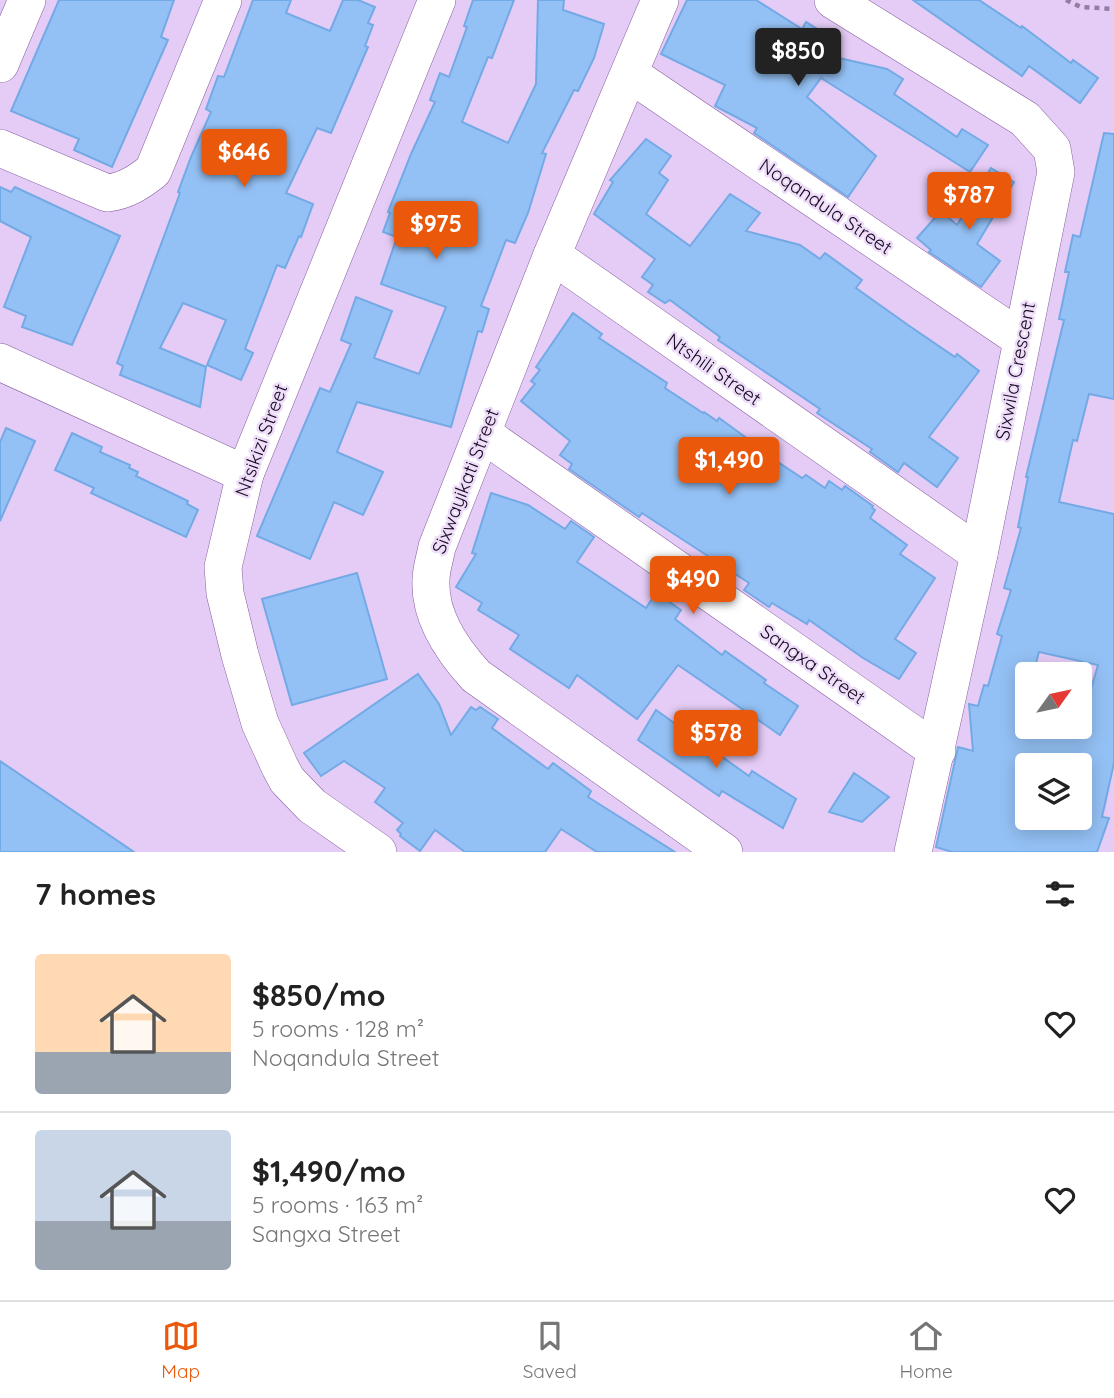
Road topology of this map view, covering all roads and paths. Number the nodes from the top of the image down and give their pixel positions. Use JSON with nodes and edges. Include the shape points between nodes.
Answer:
{"nodes":[{"id":1,"x":27,"y":0,"type":"edge"},
{"id":2,"x":223,"y":0,"type":"edge"},
{"id":3,"x":437,"y":0,"type":"edge"},
{"id":4,"x":660,"y":0,"type":"edge"},
{"id":5,"x":833,"y":0,"type":"edge"},
{"id":6,"x":1066,"y":0,"type":"edge"},
{"id":7,"x":1114,"y":9,"type":"edge"},
{"id":8,"x":0,"y":64,"type":"edge"},
{"id":9,"x":630,"y":74,"type":"junction"},
{"id":10,"x":0,"y":148,"type":"edge"},
{"id":11,"x":552,"y":255,"type":"junction"},
{"id":12,"x":1021,"y":339,"type":"junction"},
{"id":13,"x":0,"y":362,"type":"edge"},
{"id":14,"x":482,"y":434,"type":"junction"},
{"id":15,"x":245,"y":474,"type":"junction"},
{"id":16,"x":979,"y":554,"type":"junction"},
{"id":17,"x":937,"y":751,"type":"junction"},
{"id":18,"x":378,"y":852,"type":"edge"},
{"id":19,"x":724,"y":852,"type":"edge"},
{"id":20,"x":913,"y":852,"type":"edge"}],
"edges":[{"from":1,"to":8,"type":"street"},
{"from":2,"to":10,"type":"street","via":[[153,171],[138,183],[107,193]]},
{"from":3,"to":15,"type":"street","name":"Ntsikizi Street"},
{"from":4,"to":9,"type":"street","name":"Sixwayikati Street"},
{"from":5,"to":12,"type":"street","name":"Sixwila Crescent","via":[[1025,120],[1052,149],[1056,172]]},
{"from":6,"to":7,"type":"path","via":[[1081,7]]},
{"from":9,"to":11,"type":"street","name":"Sixwayikati Street"},
{"from":9,"to":12,"type":"street","name":"Noqandula Street"},
{"from":11,"to":14,"type":"street","name":"Sixwayikati Street"},
{"from":11,"to":16,"type":"street","name":"Ntshili Street"},
{"from":12,"to":16,"type":"street","name":"Sixwila Crescent"},
{"from":13,"to":15,"type":"street"},
{"from":14,"to":17,"type":"street","name":"Sangxa Street"},
{"from":14,"to":19,"type":"street","name":"Sixwayikati Street","via":[[438,547],[431,580],[435,611],[451,646],[476,676]]},
{"from":15,"to":18,"type":"street","name":"Ntsikizi Street","via":[[223,579],[260,723],[283,773],[298,792]]},
{"from":16,"to":17,"type":"street","name":"Sixwila Crescent"},
{"from":17,"to":20,"type":"street","name":"Sixwila Crescent"}]}
